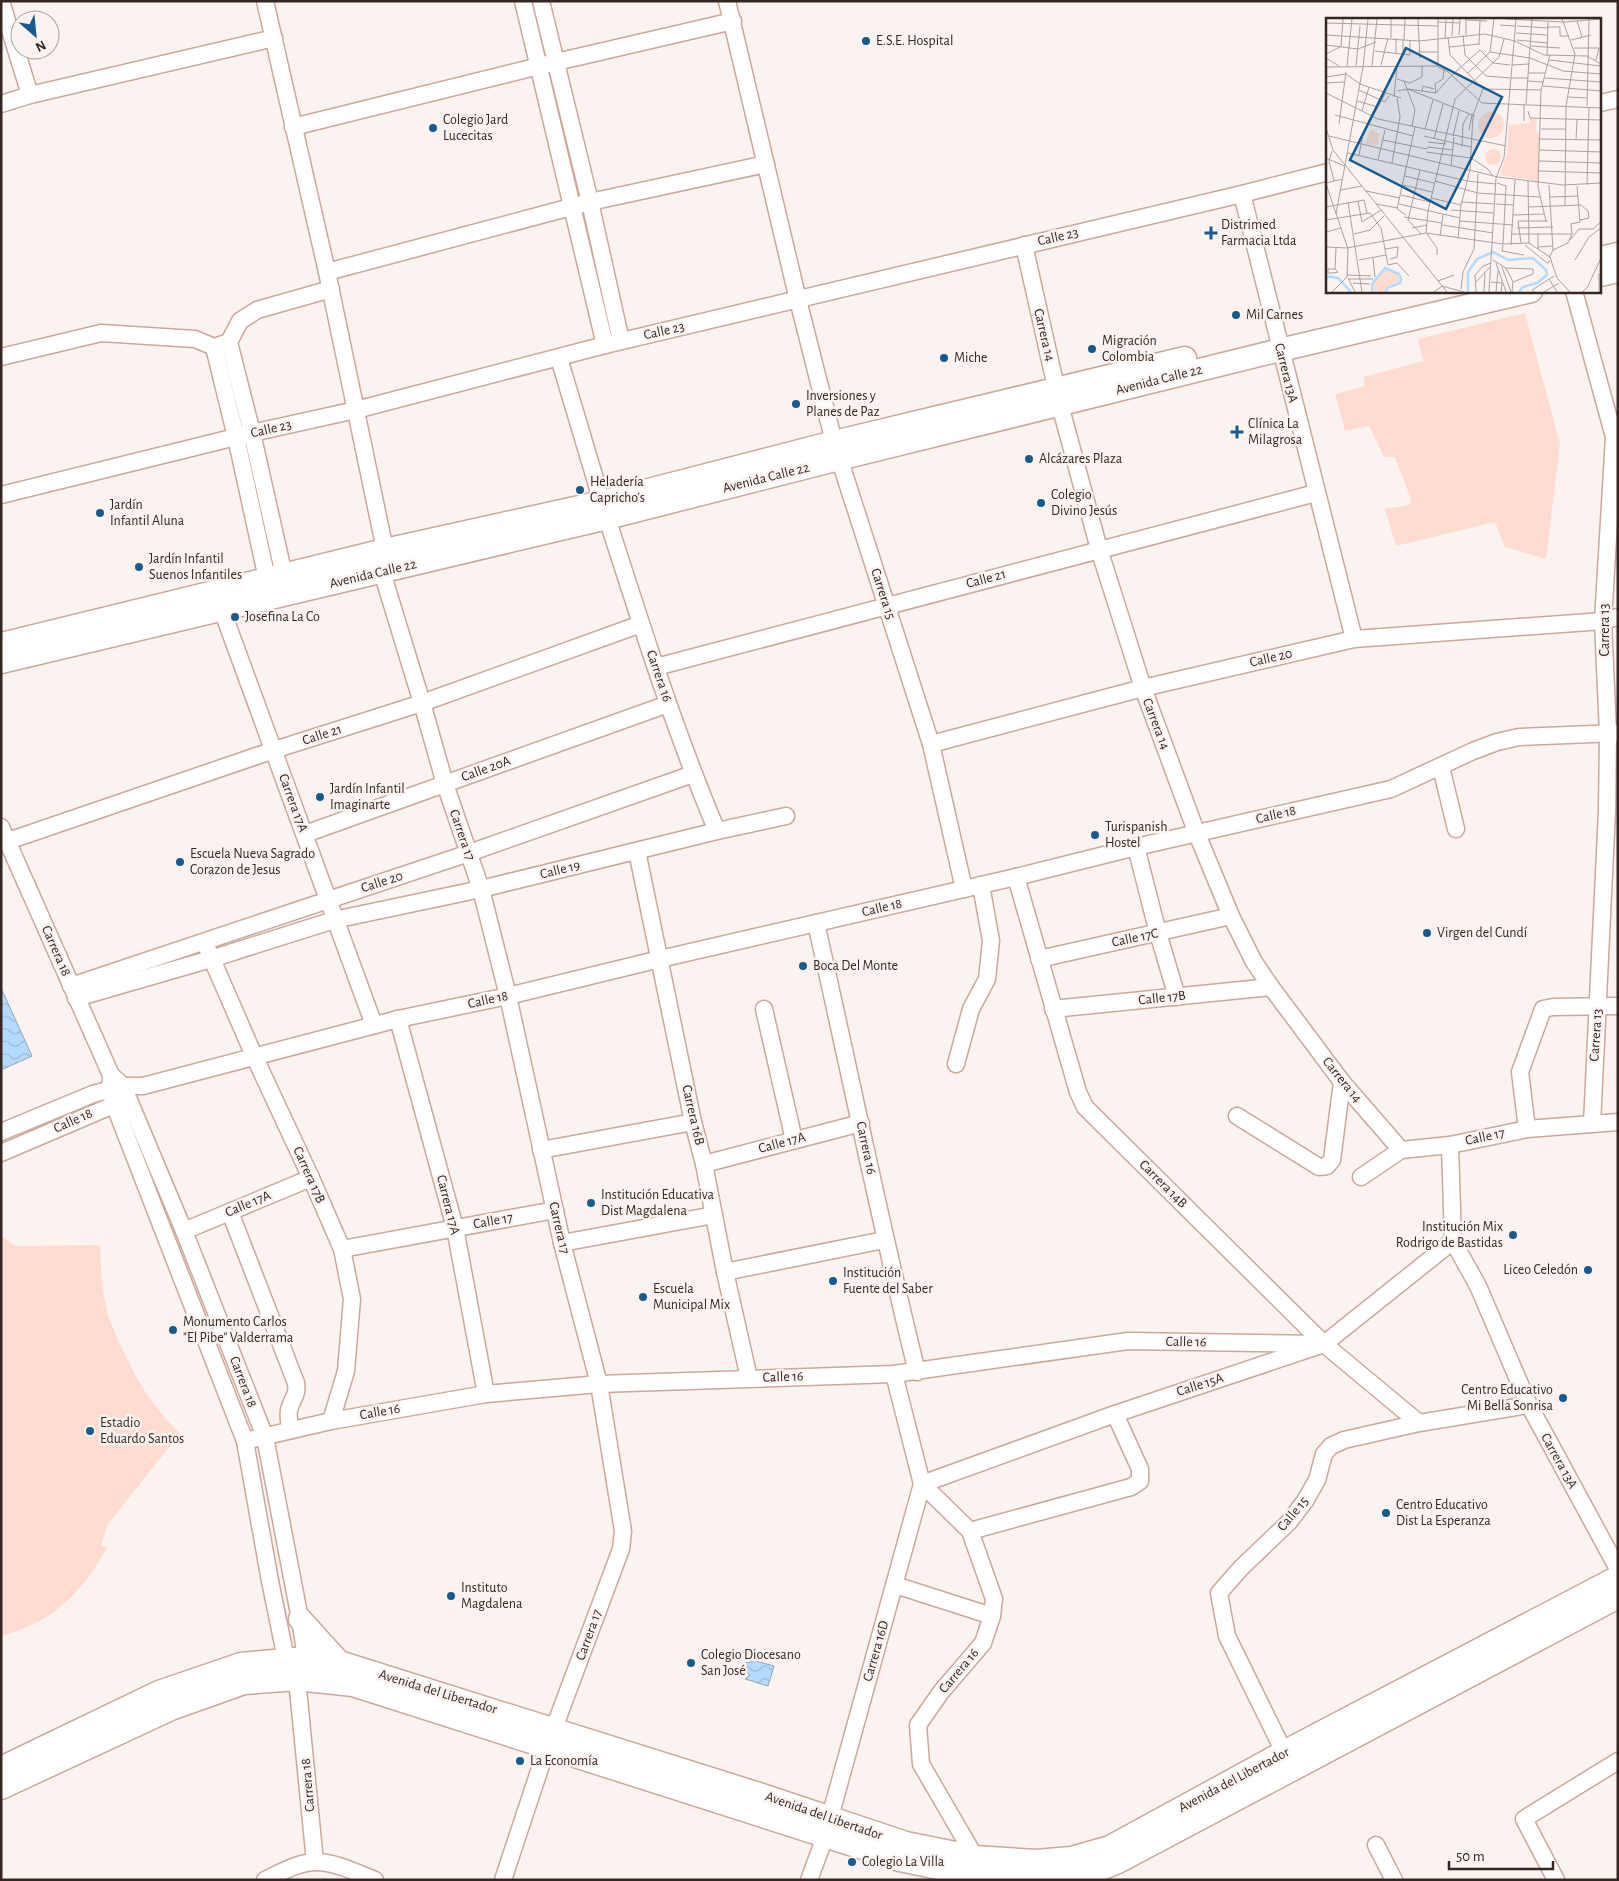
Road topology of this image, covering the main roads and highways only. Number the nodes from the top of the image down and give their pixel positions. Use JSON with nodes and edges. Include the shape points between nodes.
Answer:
{"nodes":[{"id":1,"x":1618,"y":254,"type":"edge"},
{"id":2,"x":1602,"y":258,"type":"edge"},
{"id":3,"x":1618,"y":271,"type":"edge"},
{"id":4,"x":1602,"y":275,"type":"edge"},
{"id":5,"x":1459,"y":292,"type":"edge"},
{"id":6,"x":1526,"y":292,"type":"edge"},
{"id":7,"x":1279,"y":343,"type":"junction"},
{"id":8,"x":277,"y":587,"type":"junction"},
{"id":9,"x":1,"y":644,"type":"edge"},
{"id":10,"x":1,"y":662,"type":"edge"},
{"id":11,"x":1618,"y":1576,"type":"edge"},
{"id":12,"x":1618,"y":1597,"type":"edge"},
{"id":13,"x":300,"y":1619,"type":"road end"},
{"id":14,"x":339,"y":1662,"type":"junction"},
{"id":15,"x":551,"y":1738,"type":"junction"},
{"id":16,"x":1,"y":1768,"type":"edge"},
{"id":17,"x":1,"y":1788,"type":"edge"},
{"id":18,"x":827,"y":1827,"type":"junction"},
{"id":19,"x":1078,"y":1872,"type":"edge"}],
"edges":[{"from":1,"to":2,"type":"main road"},
{"from":3,"to":4,"type":"main road"},
{"from":5,"to":7,"type":"main road","name":"Avenida Calle 22"},
{"from":6,"to":7,"type":"main road","name":"Avenida Calle 22"},
{"from":7,"to":8,"type":"main road","name":"Avenida Calle 22","via":[[605,510]]},
{"from":8,"to":9,"type":"main road","name":"Avenida Calle 22"},
{"from":8,"to":10,"type":"main road","name":"Avenida Calle 22","via":[[222,610]]},
{"from":11,"to":19,"type":"main road","name":"Avenida del Libertador","via":[[1110,1847]]},
{"from":12,"to":19,"type":"main road","name":"Avenida del Libertador","via":[[1118,1862]]},
{"from":13,"to":14,"type":"main road"},
{"from":14,"to":15,"type":"main road","name":"Avenida del Libertador"},
{"from":14,"to":16,"type":"main road","name":"Avenida del Libertador","via":[[296,1658],[242,1664],[159,1692]]},
{"from":15,"to":17,"type":"main road","name":"Avenida del Libertador","via":[[353,1685],[297,1679],[244,1683],[171,1709]]},
{"from":15,"to":18,"type":"main road","name":"Avenida del Libertador"},
{"from":18,"to":19,"type":"main road","name":"Avenida del Libertador","via":[[975,1858],[1036,1862]]},
{"from":18,"to":19,"type":"main road","name":"Avenida del Libertador","via":[[900,1860],[972,1875],[1036,1879]]}]}
